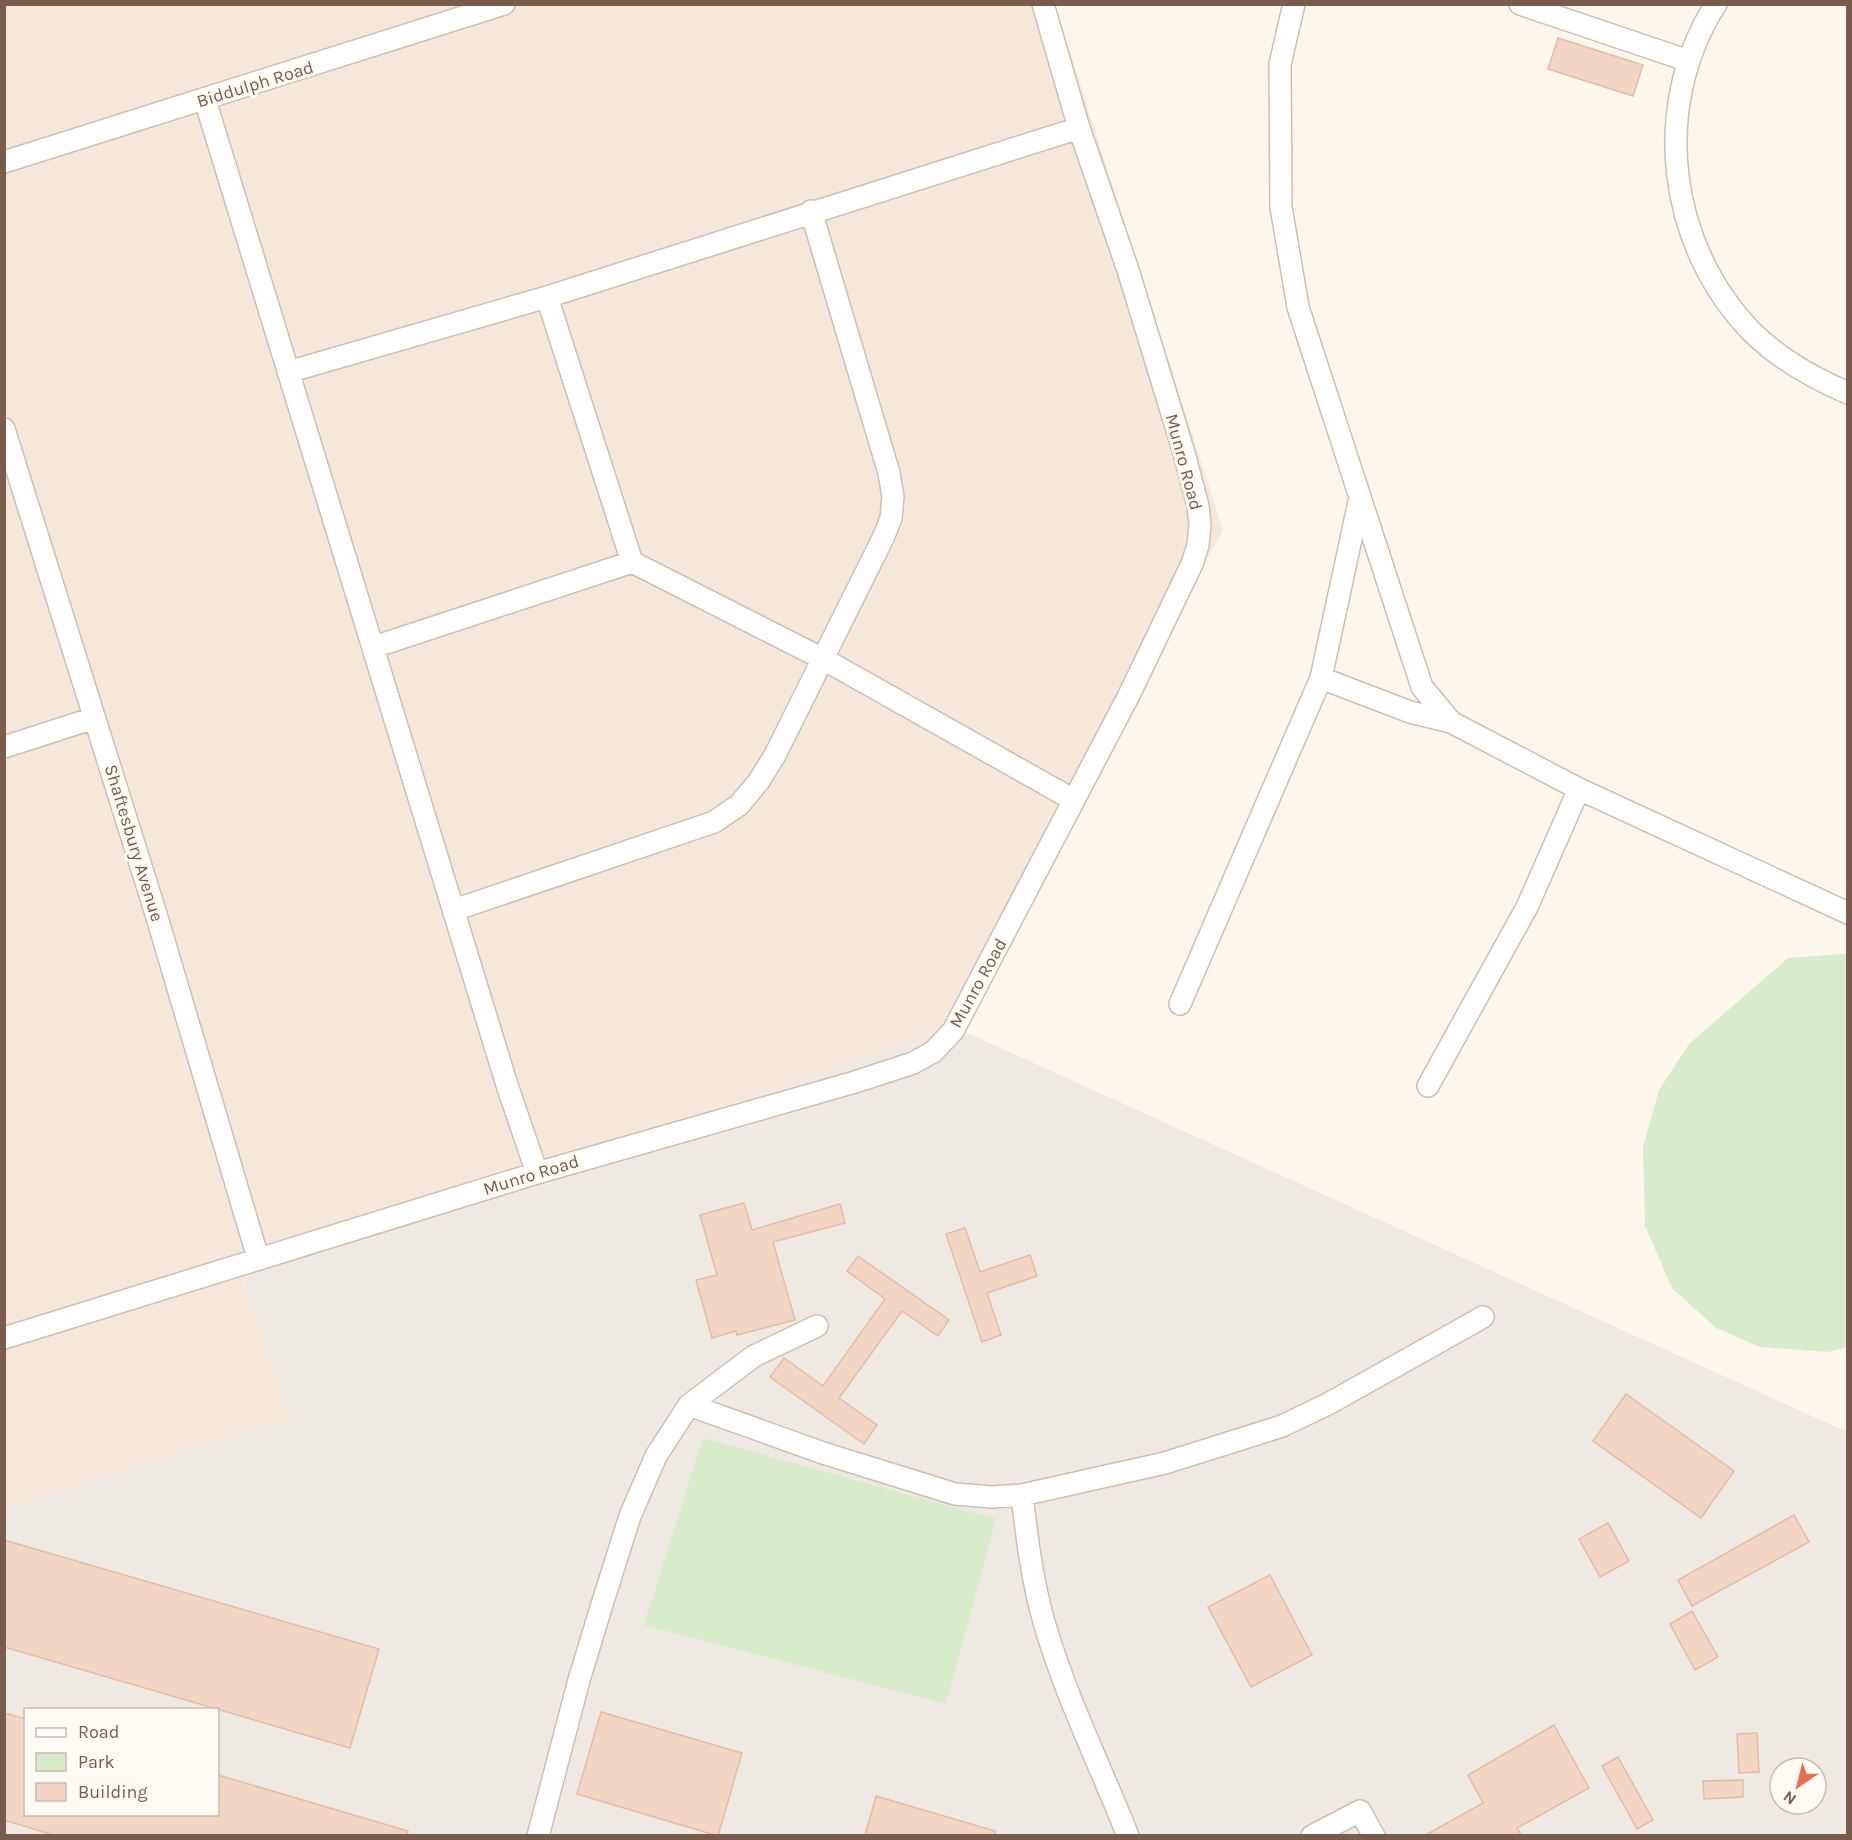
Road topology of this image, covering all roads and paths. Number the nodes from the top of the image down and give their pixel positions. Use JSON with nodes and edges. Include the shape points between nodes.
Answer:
{"nodes":[{"id":1,"x":504,"y":4,"type":"edge"},
{"id":2,"x":1043,"y":4,"type":"edge"},
{"id":3,"x":1294,"y":4,"type":"edge"},
{"id":4,"x":1520,"y":4,"type":"edge"},
{"id":5,"x":1716,"y":4,"type":"edge"},
{"id":6,"x":1689,"y":61,"type":"junction"},
{"id":7,"x":205,"y":99,"type":"junction"},
{"id":8,"x":1079,"y":128,"type":"junction"},
{"id":9,"x":4,"y":162,"type":"edge"},
{"id":10,"x":811,"y":211,"type":"junction"},
{"id":11,"x":547,"y":297,"type":"junction"},
{"id":12,"x":288,"y":372,"type":"junction"},
{"id":13,"x":1848,"y":393,"type":"edge"},
{"id":14,"x":4,"y":429,"type":"edge"},
{"id":15,"x":1359,"y":498,"type":"junction"},
{"id":16,"x":632,"y":562,"type":"junction"},
{"id":17,"x":374,"y":647,"type":"junction"},
{"id":18,"x":825,"y":660,"type":"junction"},
{"id":19,"x":1321,"y":678,"type":"junction"},
{"id":20,"x":94,"y":718,"type":"junction"},
{"id":21,"x":1451,"y":722,"type":"junction"},
{"id":22,"x":4,"y":747,"type":"edge"},
{"id":23,"x":1579,"y":789,"type":"junction"},
{"id":24,"x":1072,"y":799,"type":"junction"},
{"id":25,"x":454,"y":910,"type":"junction"},
{"id":26,"x":1848,"y":913,"type":"edge"},
{"id":27,"x":1180,"y":1004,"type":"dead end"},
{"id":28,"x":1428,"y":1086,"type":"dead end"},
{"id":29,"x":537,"y":1173,"type":"junction"},
{"id":30,"x":258,"y":1258,"type":"junction"},
{"id":31,"x":1483,"y":1317,"type":"dead end"},
{"id":32,"x":817,"y":1326,"type":"dead end"},
{"id":33,"x":4,"y":1338,"type":"edge"},
{"id":34,"x":689,"y":1405,"type":"junction"},
{"id":35,"x":1022,"y":1495,"type":"junction"},
{"id":36,"x":538,"y":1836,"type":"edge"},
{"id":37,"x":1128,"y":1836,"type":"edge"},
{"id":38,"x":1312,"y":1836,"type":"edge"},
{"id":39,"x":1374,"y":1836,"type":"edge"}],
"edges":[{"from":1,"to":7,"type":"street","name":"Biddulph Road"},
{"from":2,"to":8,"type":"street","name":"Munro Road"},
{"from":3,"to":15,"type":"street","via":[[1280,64],[1281,207],[1298,307]]},
{"from":4,"to":6,"type":"street"},
{"from":5,"to":6,"type":"street"},
{"from":6,"to":13,"type":"street","via":[[1679,101],[1675,143],[1678,185],[1688,226],[1704,264],[1726,300],[1753,332],[1785,360]]},
{"from":7,"to":9,"type":"street","name":"Biddulph Road"},
{"from":7,"to":12,"type":"street"},
{"from":8,"to":10,"type":"street"},
{"from":8,"to":24,"type":"street","name":"Munro Road","via":[[1184,453],[1200,525],[1192,564],[1129,695]]},
{"from":10,"to":11,"type":"street"},
{"from":10,"to":18,"type":"street","via":[[879,433],[893,497],[884,536]]},
{"from":11,"to":12,"type":"street"},
{"from":11,"to":16,"type":"street"},
{"from":12,"to":17,"type":"street"},
{"from":14,"to":20,"type":"street","name":"Shaftesbury Avenue"},
{"from":15,"to":19,"type":"street"},
{"from":15,"to":21,"type":"street","via":[[1422,687]]},
{"from":16,"to":17,"type":"street"},
{"from":16,"to":18,"type":"street"},
{"from":17,"to":25,"type":"street"},
{"from":18,"to":24,"type":"street"},
{"from":18,"to":25,"type":"street","via":[[759,781],[739,805],[682,834]]},
{"from":19,"to":21,"type":"street","via":[[1410,712]]},
{"from":19,"to":27,"type":"street"},
{"from":20,"to":22,"type":"street"},
{"from":20,"to":30,"type":"street","name":"Shaftesbury Avenue"},
{"from":21,"to":23,"type":"street"},
{"from":23,"to":26,"type":"street"},
{"from":23,"to":28,"type":"street","via":[[1527,907]]},
{"from":24,"to":29,"type":"street","name":"Munro Road","via":[[971,999],[953,1031],[933,1052],[913,1063],[855,1082]]},
{"from":25,"to":29,"type":"street"},
{"from":29,"to":30,"type":"street","name":"Munro Road"},
{"from":30,"to":33,"type":"street","name":"Munro Road"},
{"from":31,"to":35,"type":"street","via":[[1282,1426],[1165,1463]]},
{"from":32,"to":34,"type":"street","via":[[754,1356]]},
{"from":34,"to":35,"type":"street","via":[[823,1453],[955,1494]]},
{"from":34,"to":36,"type":"street","via":[[656,1456],[630,1516],[579,1680]]},
{"from":35,"to":37,"type":"street","via":[[1034,1582],[1045,1623]]},
{"from":38,"to":39,"type":"street","via":[[1360,1811]]}]}
